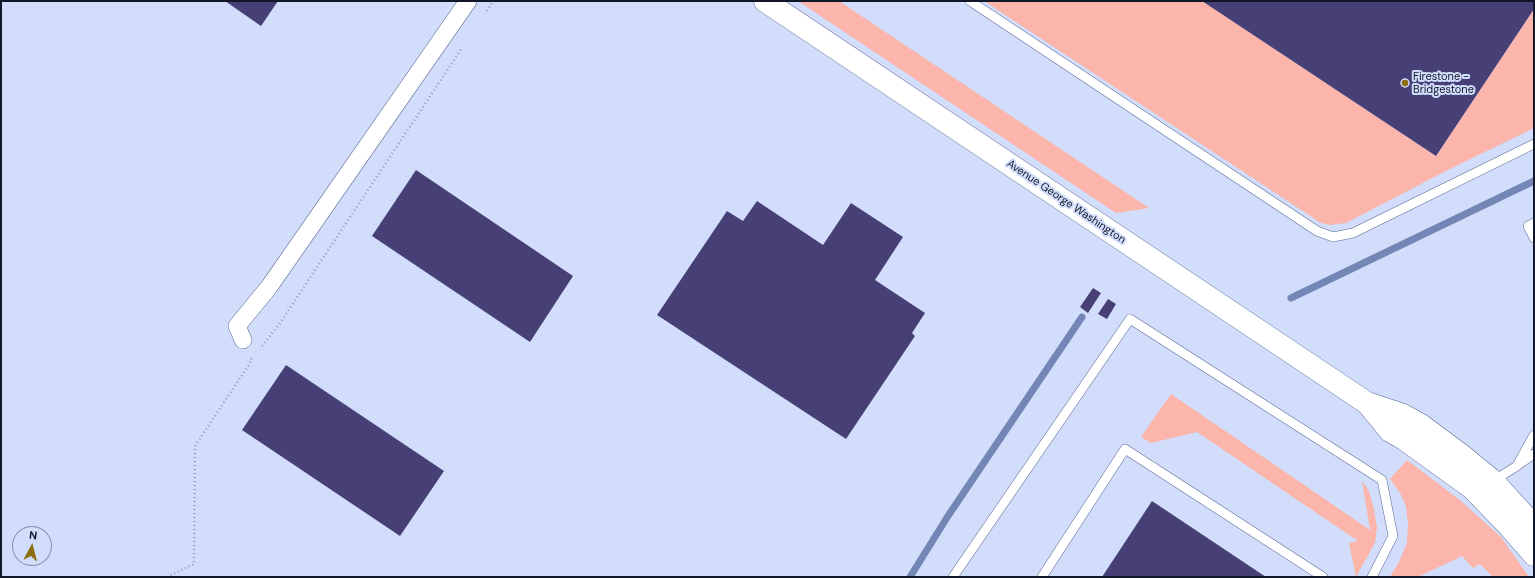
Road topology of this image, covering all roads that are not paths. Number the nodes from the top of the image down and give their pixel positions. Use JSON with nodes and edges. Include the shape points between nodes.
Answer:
{"nodes":[{"id":1,"x":468,"y":1,"type":"edge"},
{"id":2,"x":765,"y":1,"type":"edge"},
{"id":3,"x":970,"y":1,"type":"edge"},
{"id":4,"x":1534,"y":144,"type":"edge"},
{"id":5,"x":1534,"y":223,"type":"edge"},
{"id":6,"x":1534,"y":238,"type":"edge"},
{"id":7,"x":243,"y":340,"type":"road end"},
{"id":8,"x":1367,"y":403,"type":"junction"},
{"id":9,"x":1534,"y":435,"type":"edge"},
{"id":10,"x":1534,"y":454,"type":"edge"},
{"id":11,"x":1516,"y":466,"type":"junction"},
{"id":12,"x":1493,"y":481,"type":"junction"},
{"id":13,"x":1534,"y":526,"type":"edge"},
{"id":14,"x":1534,"y":555,"type":"edge"},
{"id":15,"x":953,"y":577,"type":"edge"},
{"id":16,"x":1042,"y":577,"type":"edge"},
{"id":17,"x":1323,"y":577,"type":"edge"},
{"id":18,"x":1372,"y":577,"type":"edge"}],
"edges":[{"from":1,"to":7,"type":"street","via":[[269,287],[237,326]]},
{"from":2,"to":8,"type":"main road","name":"Avenue George Washington"},
{"from":3,"to":4,"type":"lane","via":[[1317,231],[1333,237],[1353,233]]},
{"from":5,"to":6,"type":"lane","via":[[1528,226]]},
{"from":8,"to":12,"type":"main road","name":"Avenue George Washington","via":[[1403,415],[1421,425]]},
{"from":8,"to":14,"type":"main road","name":"Avenue George Washington","via":[[1390,431],[1472,488]]},
{"from":9,"to":11,"type":"lane"},
{"from":10,"to":11,"type":"lane"},
{"from":11,"to":12,"type":"lane"},
{"from":12,"to":13,"type":"main road","name":"Avenue George Washington"},
{"from":15,"to":18,"type":"lane","via":[[1130,319],[1382,480],[1393,536]]},
{"from":16,"to":17,"type":"lane","via":[[1125,449]]}]}
